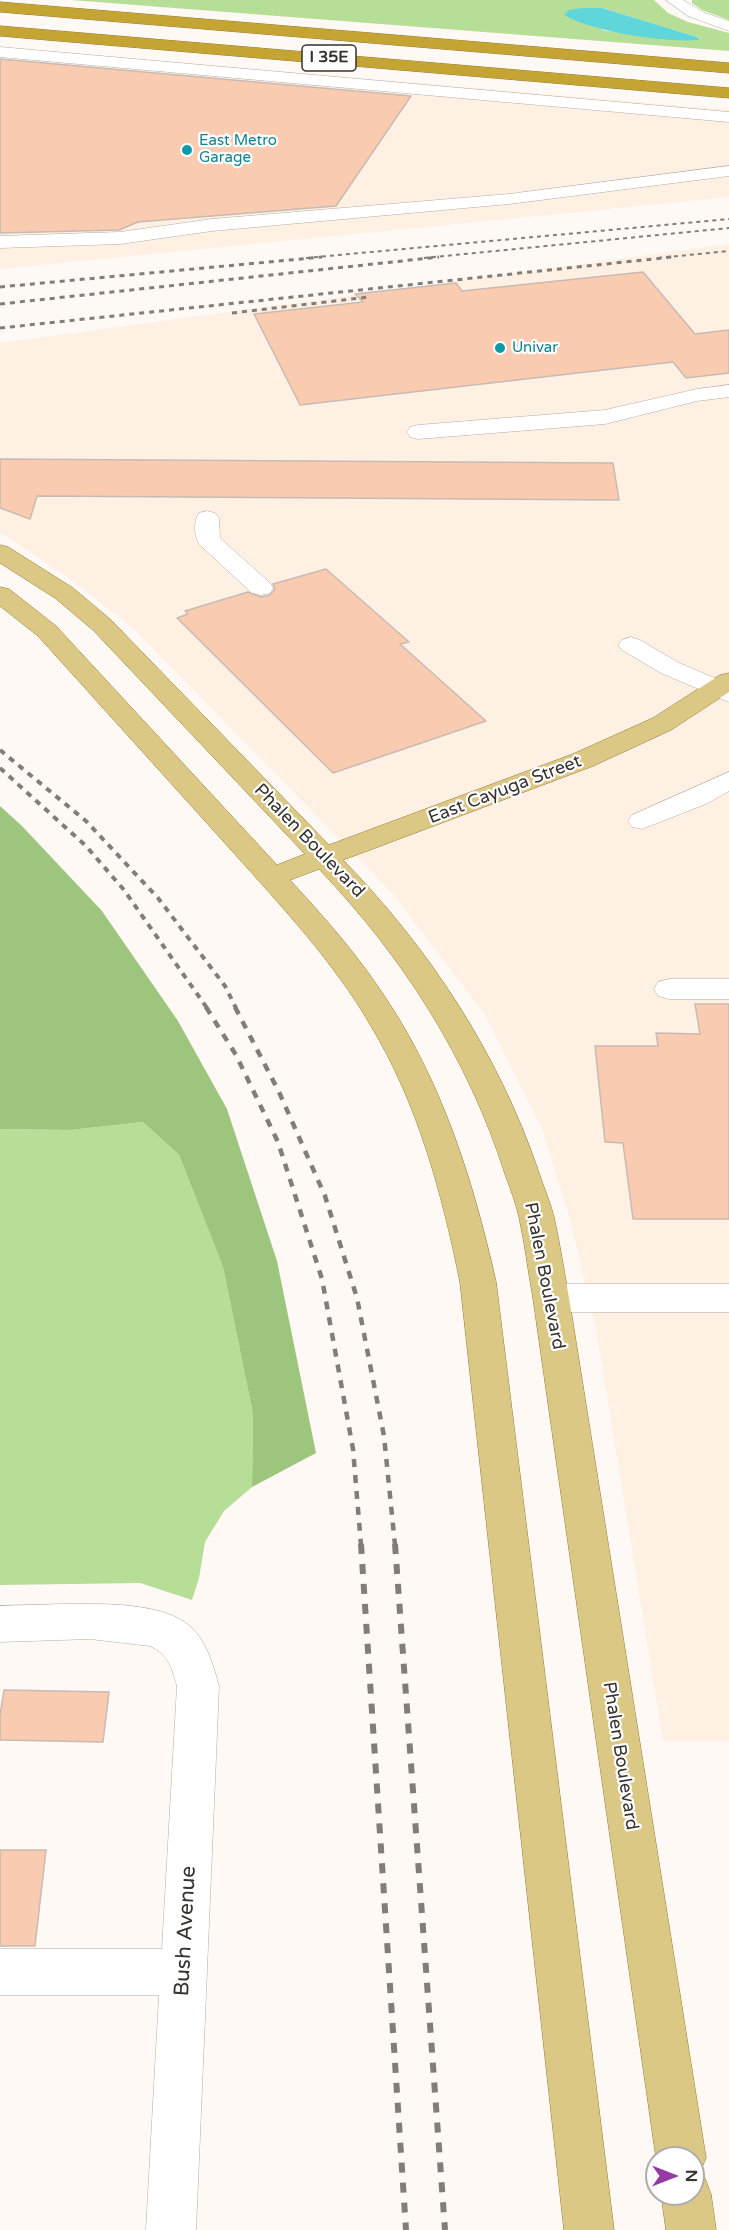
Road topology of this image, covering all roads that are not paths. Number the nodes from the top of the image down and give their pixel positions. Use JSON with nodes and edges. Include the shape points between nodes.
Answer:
{"nodes":[{"id":1,"x":674,"y":0,"type":"edge"},
{"id":2,"x":0,"y":7,"type":"edge"},
{"id":3,"x":729,"y":26,"type":"edge"},
{"id":4,"x":0,"y":31,"type":"edge"},
{"id":5,"x":0,"y":52,"type":"edge"},
{"id":6,"x":729,"y":68,"type":"edge"},
{"id":7,"x":729,"y":93,"type":"edge"},
{"id":8,"x":729,"y":117,"type":"edge"},
{"id":9,"x":729,"y":171,"type":"edge"},
{"id":10,"x":0,"y":242,"type":"edge"},
{"id":11,"x":729,"y":392,"type":"edge"},
{"id":12,"x":418,"y":432,"type":"dead end"},
{"id":13,"x":207,"y":518,"type":"dead end"},
{"id":14,"x":0,"y":552,"type":"edge"},
{"id":15,"x":261,"y":588,"type":"dead end"},
{"id":16,"x":0,"y":594,"type":"edge"},
{"id":17,"x":631,"y":645,"type":"dead end"},
{"id":18,"x":725,"y":688,"type":"edge"},
{"id":19,"x":729,"y":780,"type":"edge"},
{"id":20,"x":642,"y":820,"type":"dead end"},
{"id":21,"x":325,"y":858,"type":"junction"},
{"id":22,"x":272,"y":877,"type":"junction"},
{"id":23,"x":669,"y":989,"type":"dead end"},
{"id":24,"x":729,"y":989,"type":"edge"},
{"id":25,"x":551,"y":1298,"type":"junction"},
{"id":26,"x":729,"y":1298,"type":"edge"},
{"id":27,"x":0,"y":1624,"type":"edge"},
{"id":28,"x":0,"y":1972,"type":"edge"},
{"id":29,"x":184,"y":1972,"type":"junction"},
{"id":30,"x":679,"y":2146,"type":"edge"},
{"id":31,"x":688,"y":2206,"type":"edge"},
{"id":32,"x":171,"y":2230,"type":"edge"},
{"id":33,"x":589,"y":2230,"type":"edge"},
{"id":34,"x":692,"y":2230,"type":"edge"}],
"edges":[{"from":1,"to":3,"type":"street","via":[[702,18]]},
{"from":2,"to":6,"type":"highway","number":"I 35E"},
{"from":4,"to":7,"type":"highway","number":"I 35E"},
{"from":5,"to":8,"type":"street"},
{"from":9,"to":10,"type":"street","via":[[509,199],[212,225],[120,238]]},
{"from":11,"to":12,"type":"street","via":[[697,395],[605,417]]},
{"from":13,"to":15,"type":"street","via":[[208,540]]},
{"from":14,"to":21,"type":"main road","name":"Phalen Boulevard","via":[[64,593],[102,625]]},
{"from":16,"to":22,"type":"main road","via":[[47,631]]},
{"from":17,"to":18,"type":"street","via":[[670,668]]},
{"from":18,"to":21,"type":"main road","name":"East Cayuga Street","via":[[662,724],[583,760]]},
{"from":19,"to":20,"type":"street"},
{"from":21,"to":22,"type":"main road","name":"East Cayuga Street"},
{"from":21,"to":25,"type":"main road","name":"Phalen Boulevard","via":[[367,902],[412,959],[478,1066],[512,1140],[536,1216]]},
{"from":22,"to":33,"type":"main road","via":[[320,932],[388,1027],[443,1149],[465,1219],[478,1282]]},
{"from":23,"to":24,"type":"street"},
{"from":25,"to":26,"type":"street"},
{"from":25,"to":30,"type":"main road","name":"Phalen Boulevard"},
{"from":27,"to":29,"type":"street","name":"Bush Avenue","via":[[122,1622],[150,1627],[174,1638],[189,1658],[198,1686]]},
{"from":28,"to":29,"type":"street"},
{"from":29,"to":32,"type":"street","name":"Bush Avenue"},
{"from":31,"to":34,"type":"main road"}]}
